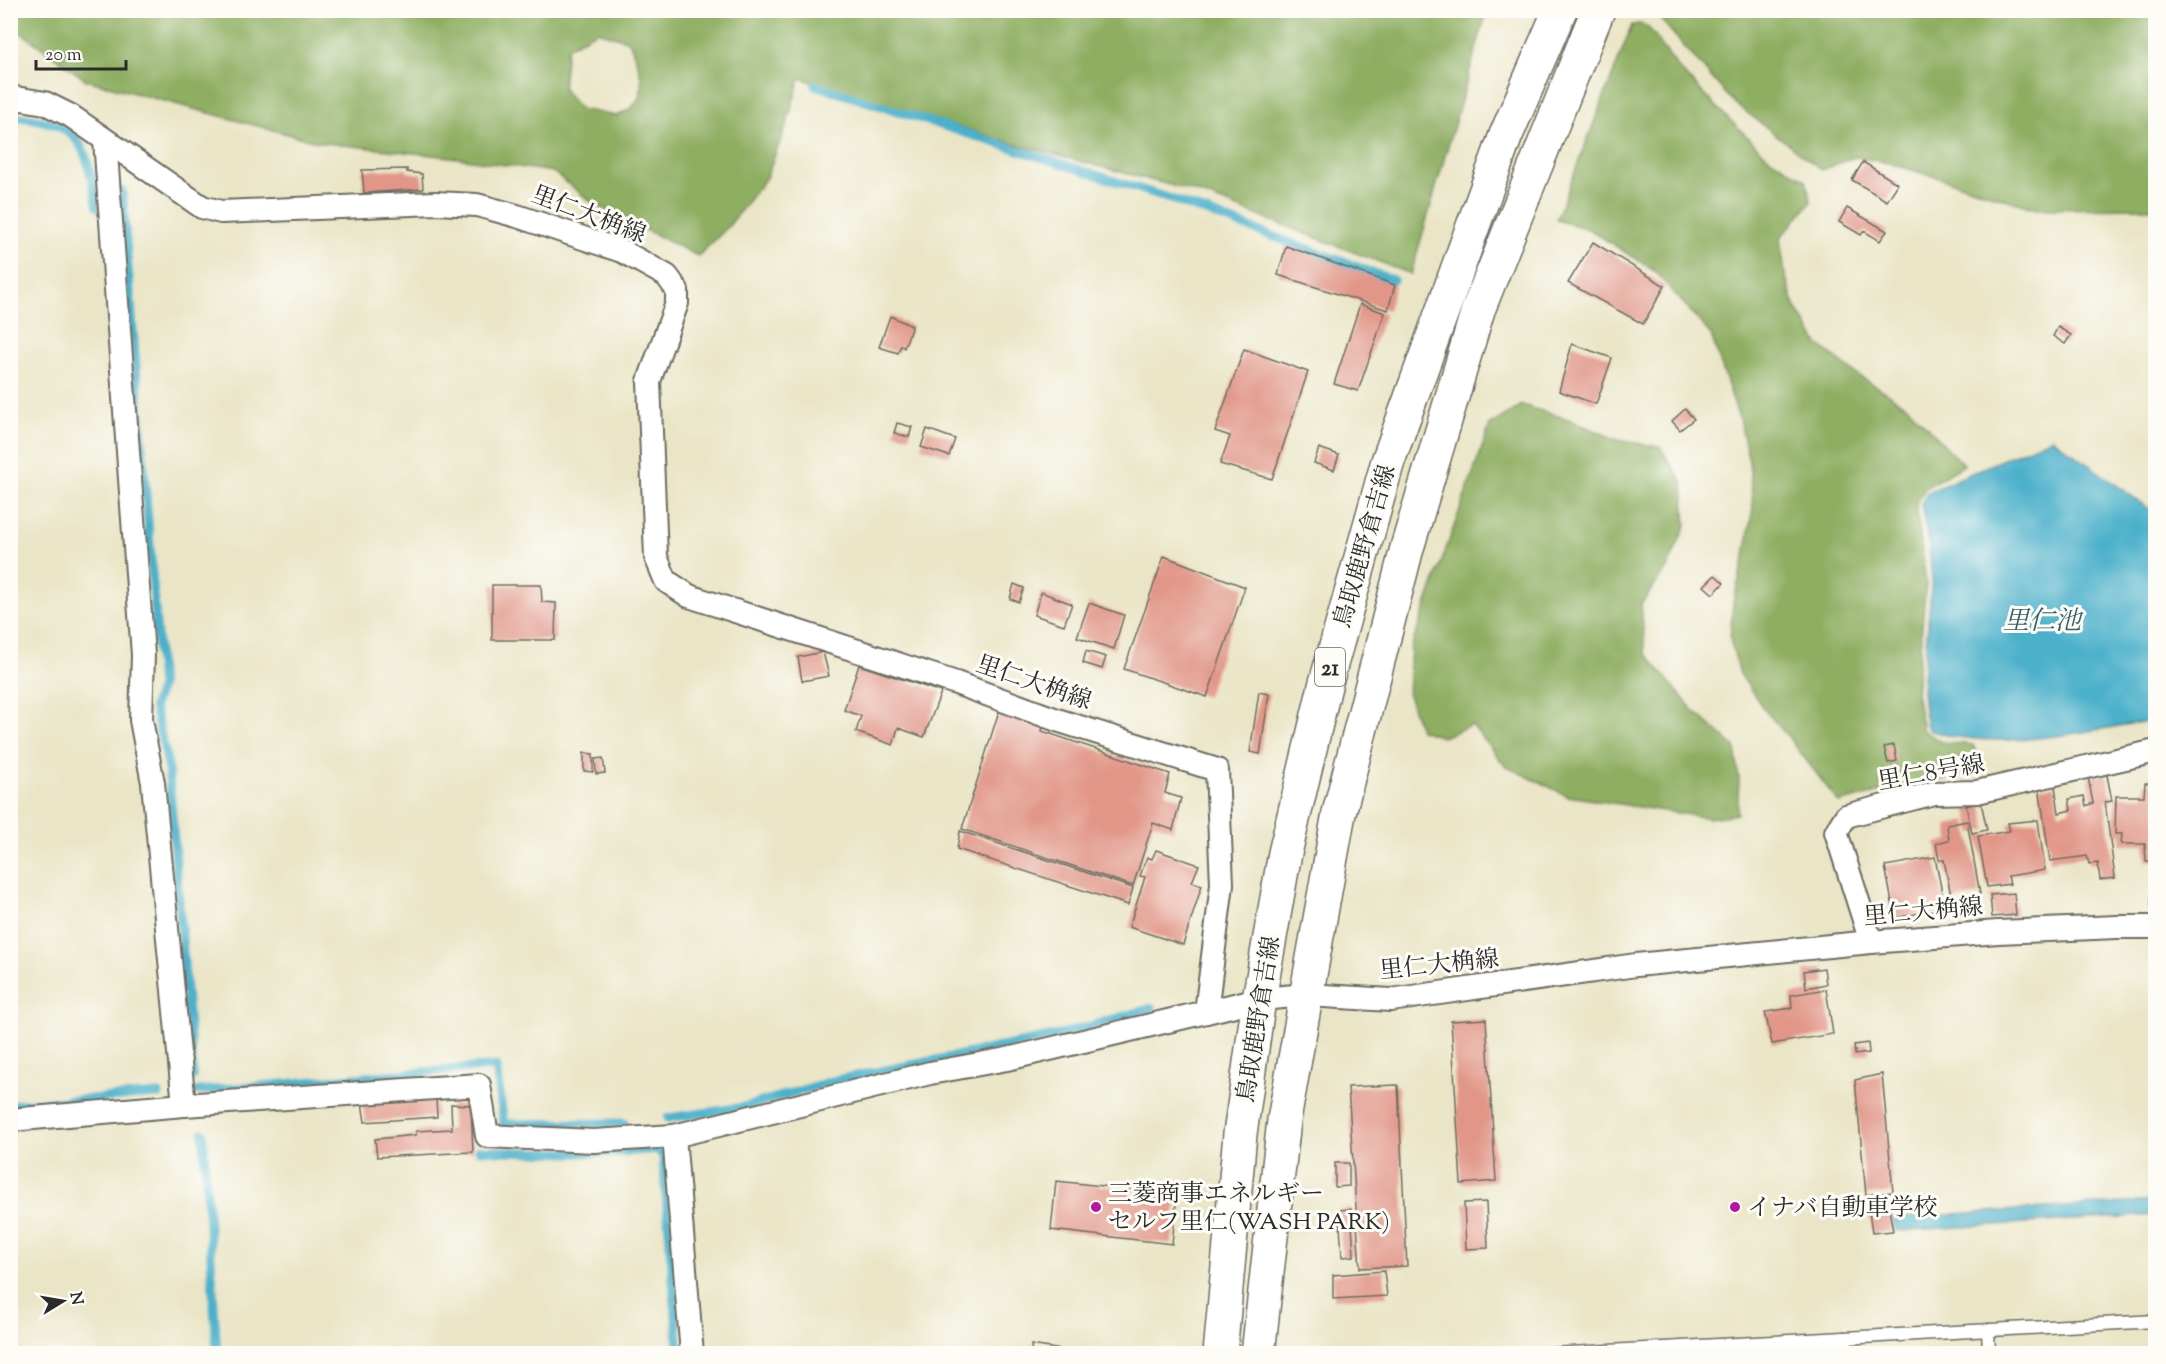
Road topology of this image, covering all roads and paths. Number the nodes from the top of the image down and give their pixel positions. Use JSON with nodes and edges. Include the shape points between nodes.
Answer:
{"nodes":[{"id":1,"x":1560,"y":10,"type":"edge"},
{"id":2,"x":1598,"y":10,"type":"edge"},
{"id":3,"x":10,"y":96,"type":"edge"},
{"id":4,"x":105,"y":140,"type":"junction"},
{"id":5,"x":2156,"y":750,"type":"edge"},
{"id":6,"x":2156,"y":927,"type":"edge"},
{"id":7,"x":1870,"y":942,"type":"junction"},
{"id":8,"x":1307,"y":995,"type":"junction"},
{"id":9,"x":1259,"y":999,"type":"junction"},
{"id":10,"x":1206,"y":1012,"type":"junction"},
{"id":11,"x":184,"y":1105,"type":"junction"},
{"id":12,"x":10,"y":1120,"type":"edge"},
{"id":13,"x":675,"y":1136,"type":"junction"},
{"id":14,"x":2156,"y":1321,"type":"edge"},
{"id":15,"x":1988,"y":1330,"type":"junction"},
{"id":16,"x":1844,"y":1338,"type":"junction"},
{"id":17,"x":1761,"y":1348,"type":"edge"},
{"id":18,"x":1715,"y":1349,"type":"edge"},
{"id":19,"x":1660,"y":1351,"type":"edge"},
{"id":20,"x":1603,"y":1352,"type":"edge"},
{"id":21,"x":692,"y":1353,"type":"edge"},
{"id":22,"x":1220,"y":1353,"type":"edge"},
{"id":23,"x":1258,"y":1353,"type":"edge"},
{"id":24,"x":1553,"y":1353,"type":"edge"},
{"id":25,"x":1844,"y":1353,"type":"edge"},
{"id":26,"x":1989,"y":1353,"type":"edge"}],
"edges":[{"from":1,"to":9,"type":"main road","name":"鳥取鹿野倉吉線","number":"21","via":[[1506,135],[1388,461],[1325,686],[1285,853]]},
{"from":2,"to":8,"type":"main road","name":"鳥取鹿野倉吉線","number":"21","via":[[1478,310],[1407,548],[1340,813]]},
{"from":3,"to":4,"type":"street","name":"里仁大桷線","via":[[45,103]]},
{"from":4,"to":10,"type":"street","name":"里仁大桷線","via":[[202,207],[221,212],[435,203],[477,205],[622,251],[667,276],[677,290],[677,303],[649,381],[656,557],[666,581],[689,596],[1217,770],[1222,884]]},
{"from":4,"to":11,"type":"street","via":[[143,655],[141,720],[153,783]]},
{"from":5,"to":7,"type":"street","name":"里仁8号線","via":[[1977,792],[1934,793],[1846,816],[1836,832]]},
{"from":6,"to":7,"type":"street","name":"里仁大桷線","via":[[1998,932]]},
{"from":7,"to":8,"type":"street","name":"里仁大桷線","via":[[1636,965],[1391,1000]]},
{"from":8,"to":9,"type":"street","name":"里仁大桷線"},
{"from":8,"to":23,"type":"main road","name":"鳥取鹿野倉吉線","number":"21","via":[[1284,1120]]},
{"from":9,"to":10,"type":"street","name":"里仁大桷線"},
{"from":9,"to":22,"type":"main road","name":"鳥取鹿野倉吉線","number":"21","via":[[1240,1134]]},
{"from":10,"to":13,"type":"street","via":[[930,1073]]},
{"from":11,"to":12,"type":"street"},
{"from":11,"to":13,"type":"street","via":[[479,1085],[487,1136],[594,1141]]},
{"from":13,"to":21,"type":"street"},
{"from":14,"to":15,"type":"lane"},
{"from":15,"to":16,"type":"lane"},
{"from":15,"to":26,"type":"lane"},
{"from":16,"to":17,"type":"lane"},
{"from":16,"to":25,"type":"lane"},
{"from":17,"to":18,"type":"lane"},
{"from":18,"to":19,"type":"lane"},
{"from":19,"to":20,"type":"lane"},
{"from":20,"to":24,"type":"lane"}]}
